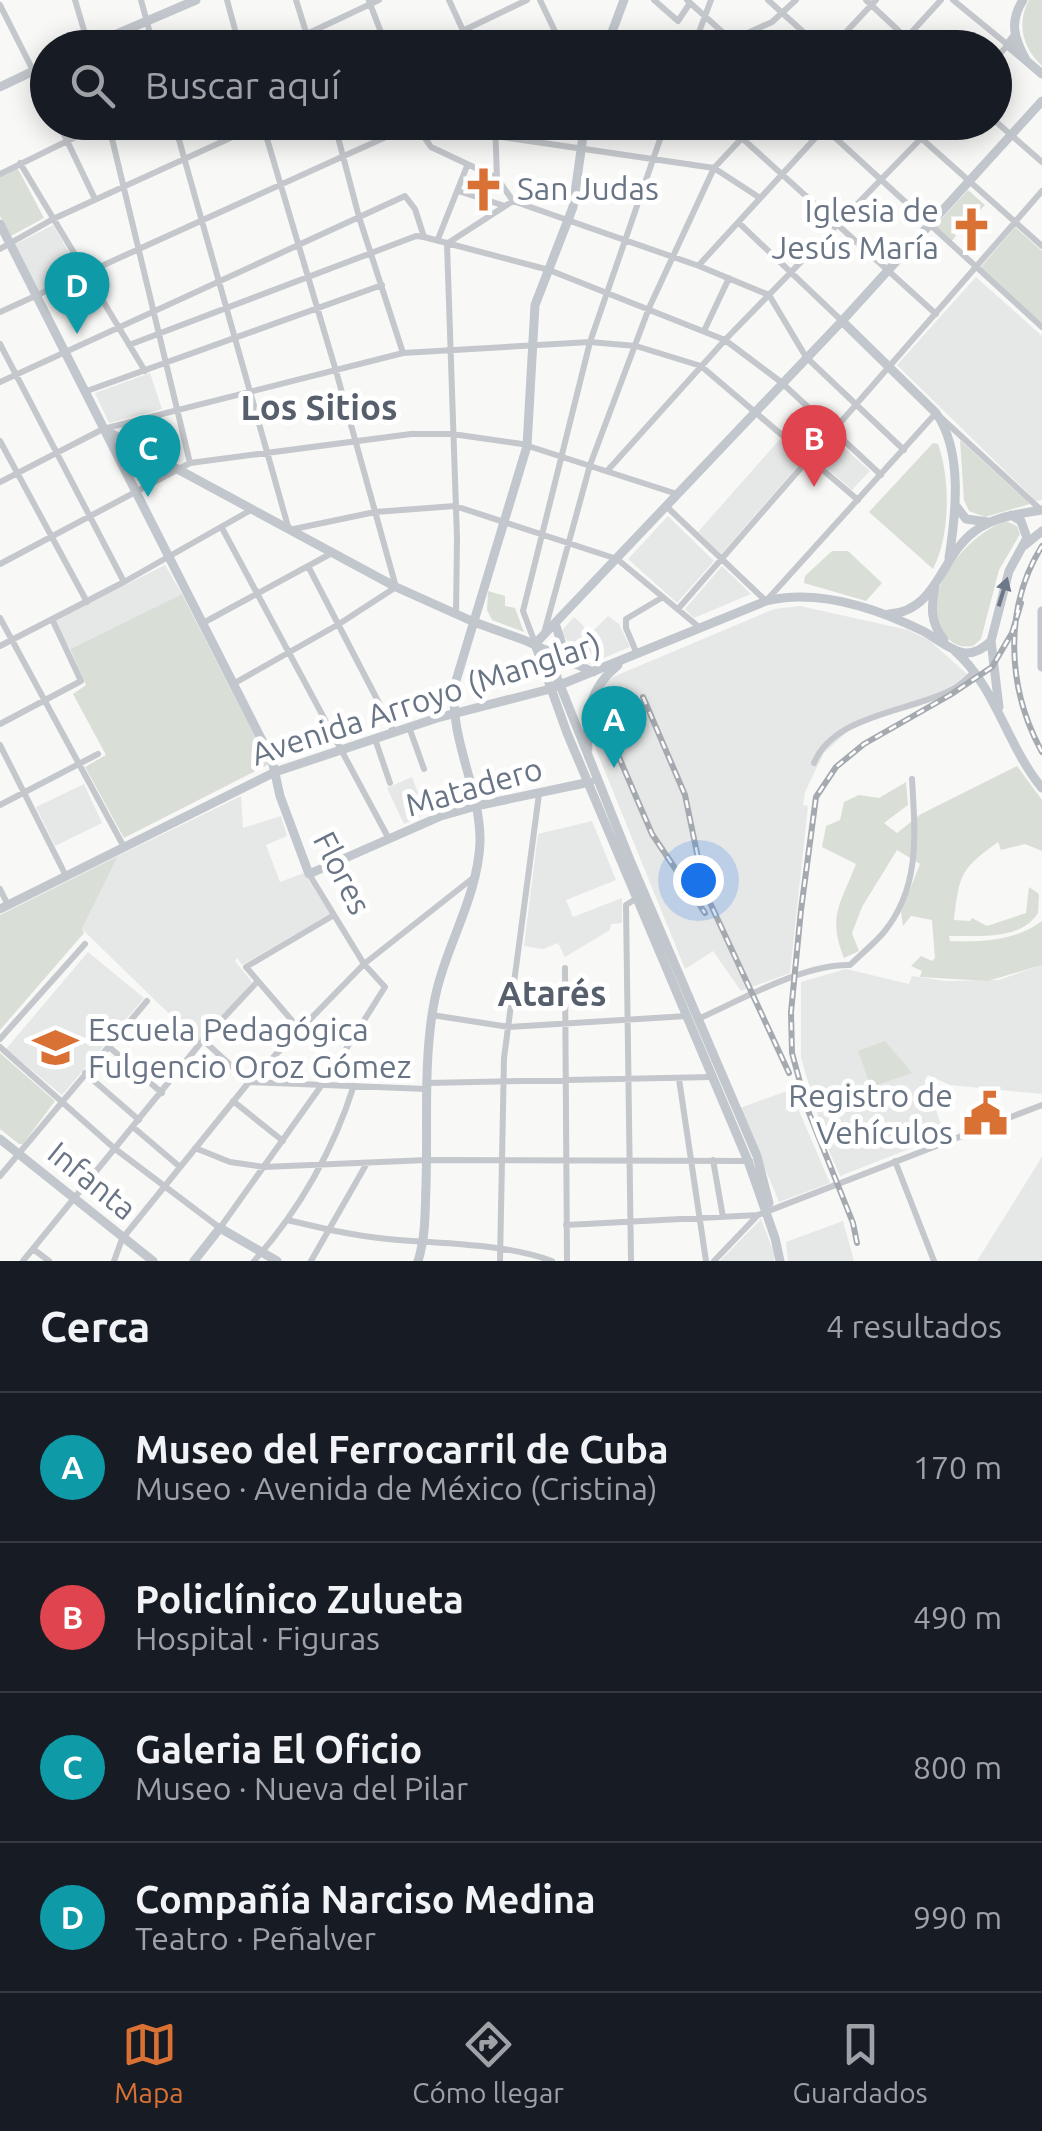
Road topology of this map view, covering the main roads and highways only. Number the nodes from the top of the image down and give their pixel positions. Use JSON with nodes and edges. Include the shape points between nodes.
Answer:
{"nodes":[{"id":1,"x":196,"y":0,"type":"edge"},
{"id":2,"x":624,"y":0,"type":"edge"},
{"id":3,"x":1023,"y":0,"type":"edge"},
{"id":4,"x":124,"y":30,"type":"edge"},
{"id":5,"x":613,"y":30,"type":"edge"},
{"id":6,"x":1012,"y":33,"type":"edge"},
{"id":7,"x":1012,"y":42,"type":"edge"},
{"id":8,"x":30,"y":72,"type":"edge"},
{"id":9,"x":1042,"y":74,"type":"edge"},
{"id":10,"x":0,"y":87,"type":"edge"},
{"id":11,"x":1042,"y":101,"type":"edge"},
{"id":12,"x":1012,"y":135,"type":"edge"},
{"id":13,"x":583,"y":140,"type":"edge"},
{"id":14,"x":1007,"y":140,"type":"edge"},
{"id":15,"x":0,"y":224,"type":"edge"},
{"id":16,"x":5,"y":246,"type":"edge"},
{"id":17,"x":842,"y":320,"type":"junction"},
{"id":18,"x":103,"y":429,"type":"junction"},
{"id":19,"x":954,"y":498,"type":"junction"},
{"id":20,"x":1042,"y":510,"type":"edge"},
{"id":21,"x":1011,"y":516,"type":"junction"},
{"id":22,"x":990,"y":522,"type":"junction"},
{"id":23,"x":1042,"y":532,"type":"edge"},
{"id":24,"x":1023,"y":546,"type":"junction"},
{"id":25,"x":949,"y":558,"type":"junction"},
{"id":26,"x":935,"y":586,"type":"junction"},
{"id":27,"x":482,"y":597,"type":"junction"},
{"id":28,"x":1042,"y":611,"type":"edge"},
{"id":29,"x":877,"y":614,"type":"junction"},
{"id":30,"x":474,"y":622,"type":"junction"},
{"id":31,"x":556,"y":626,"type":"junction"},
{"id":32,"x":494,"y":627,"type":"junction"},
{"id":33,"x":990,"y":641,"type":"junction"},
{"id":34,"x":535,"y":644,"type":"junction"},
{"id":35,"x":546,"y":650,"type":"junction"},
{"id":36,"x":954,"y":650,"type":"junction"},
{"id":37,"x":635,"y":655,"type":"junction"},
{"id":38,"x":576,"y":664,"type":"junction"},
{"id":39,"x":1042,"y":667,"type":"edge"},
{"id":40,"x":594,"y":672,"type":"junction"},
{"id":41,"x":555,"y":688,"type":"junction"},
{"id":42,"x":454,"y":714,"type":"junction"},
{"id":43,"x":1001,"y":716,"type":"junction"},
{"id":44,"x":589,"y":756,"type":"junction"},
{"id":45,"x":275,"y":772,"type":"junction"},
{"id":46,"x":592,"y":777,"type":"junction"},
{"id":47,"x":1042,"y":788,"type":"edge"},
{"id":48,"x":476,"y":806,"type":"junction"},
{"id":49,"x":309,"y":874,"type":"joint"},
{"id":50,"x":4,"y":907,"type":"edge"},
{"id":51,"x":0,"y":1139,"type":"edge"},
{"id":52,"x":753,"y":1160,"type":"junction"},
{"id":53,"x":258,"y":1257,"type":"edge"},
{"id":54,"x":153,"y":1261,"type":"edge"},
{"id":55,"x":194,"y":1261,"type":"edge"},
{"id":56,"x":277,"y":1261,"type":"edge"},
{"id":57,"x":418,"y":1261,"type":"edge"},
{"id":58,"x":782,"y":1261,"type":"edge"}],
"edges":[{"from":1,"to":4,"type":"main road"},
{"from":2,"to":5,"type":"main road"},
{"from":3,"to":6,"type":"main road"},
{"from":7,"to":9,"type":"main road"},
{"from":8,"to":10,"type":"main road"},
{"from":11,"to":12,"type":"main road"},
{"from":13,"to":27,"type":"main road","via":[[575,200],[535,305],[527,446]]},
{"from":14,"to":17,"type":"main road"},
{"from":15,"to":16,"type":"main road","name":"Flores"},
{"from":16,"to":18,"type":"main road","name":"Flores"},
{"from":17,"to":19,"type":"main road","via":[[936,413],[949,436]]},
{"from":17,"to":31,"type":"main road"},
{"from":18,"to":30,"type":"main road"},
{"from":18,"to":45,"type":"main road","name":"Flores"},
{"from":19,"to":22,"type":"main road","via":[[966,519]]},
{"from":19,"to":25,"type":"main road"},
{"from":20,"to":21,"type":"main road"},
{"from":21,"to":22,"type":"main road"},
{"from":21,"to":24,"type":"main road","via":[[1025,527]]},
{"from":22,"to":25,"type":"main road"},
{"from":23,"to":24,"type":"main road"},
{"from":33,"to":24,"type":"main road","one_way":true,"via":[[1002,590]]},
{"from":25,"to":26,"type":"main road"},
{"from":26,"to":29,"type":"main road","via":[[911,610]]},
{"from":26,"to":36,"type":"main road","via":[[933,620]]},
{"from":27,"to":30,"type":"main road"},
{"from":27,"to":32,"type":"main road"},
{"from":28,"to":39,"type":"main road"},
{"from":29,"to":36,"type":"main road"},
{"from":29,"to":37,"type":"main road","name":"Avenida Arroyo (Manglar)","via":[[793,596]]},
{"from":30,"to":32,"type":"main road"},
{"from":30,"to":42,"type":"main road","via":[[457,675]]},
{"from":31,"to":34,"type":"main road"},
{"from":31,"to":35,"type":"main road"},
{"from":31,"to":38,"type":"main road"},
{"from":32,"to":34,"type":"main road"},
{"from":33,"to":36,"type":"main road","via":[[975,652]]},
{"from":33,"to":43,"type":"main road"},
{"from":34,"to":35,"type":"main road"},
{"from":34,"to":41,"type":"main road"},
{"from":35,"to":38,"type":"main road"},
{"from":35,"to":41,"type":"main road"},
{"from":36,"to":43,"type":"main road"},
{"from":37,"to":40,"type":"main road","name":"Avenida Arroyo (Manglar)"},
{"from":37,"to":44,"type":"main road","via":[[592,696]]},
{"from":38,"to":40,"type":"main road"},
{"from":40,"to":41,"type":"main road","name":"Avenida Arroyo (Manglar)"},
{"from":41,"to":42,"type":"main road","name":"Avenida Arroyo (Manglar)"},
{"from":41,"to":44,"type":"main road"},
{"from":41,"to":46,"type":"main road"},
{"from":42,"to":45,"type":"main road","name":"Avenida Arroyo (Manglar)"},
{"from":42,"to":48,"type":"main road"},
{"from":43,"to":47,"type":"main road"},
{"from":44,"to":46,"type":"main road"},
{"from":45,"to":49,"type":"main road","name":"Flores"},
{"from":45,"to":50,"type":"main road","name":"Avenida Arroyo (Manglar)"},
{"from":46,"to":48,"type":"main road","name":"Matadero"},
{"from":46,"to":52,"type":"main road"},
{"from":46,"to":52,"type":"main road","via":[[637,898]]},
{"from":48,"to":49,"type":"main road","name":"Matadero"},
{"from":48,"to":57,"type":"main road","via":[[474,878],[432,1014]]},
{"from":51,"to":54,"type":"main road","name":"Infanta"},
{"from":52,"to":58,"type":"main road"},
{"from":53,"to":55,"type":"main road","via":[[220,1228]]},
{"from":53,"to":56,"type":"main road"}]}
